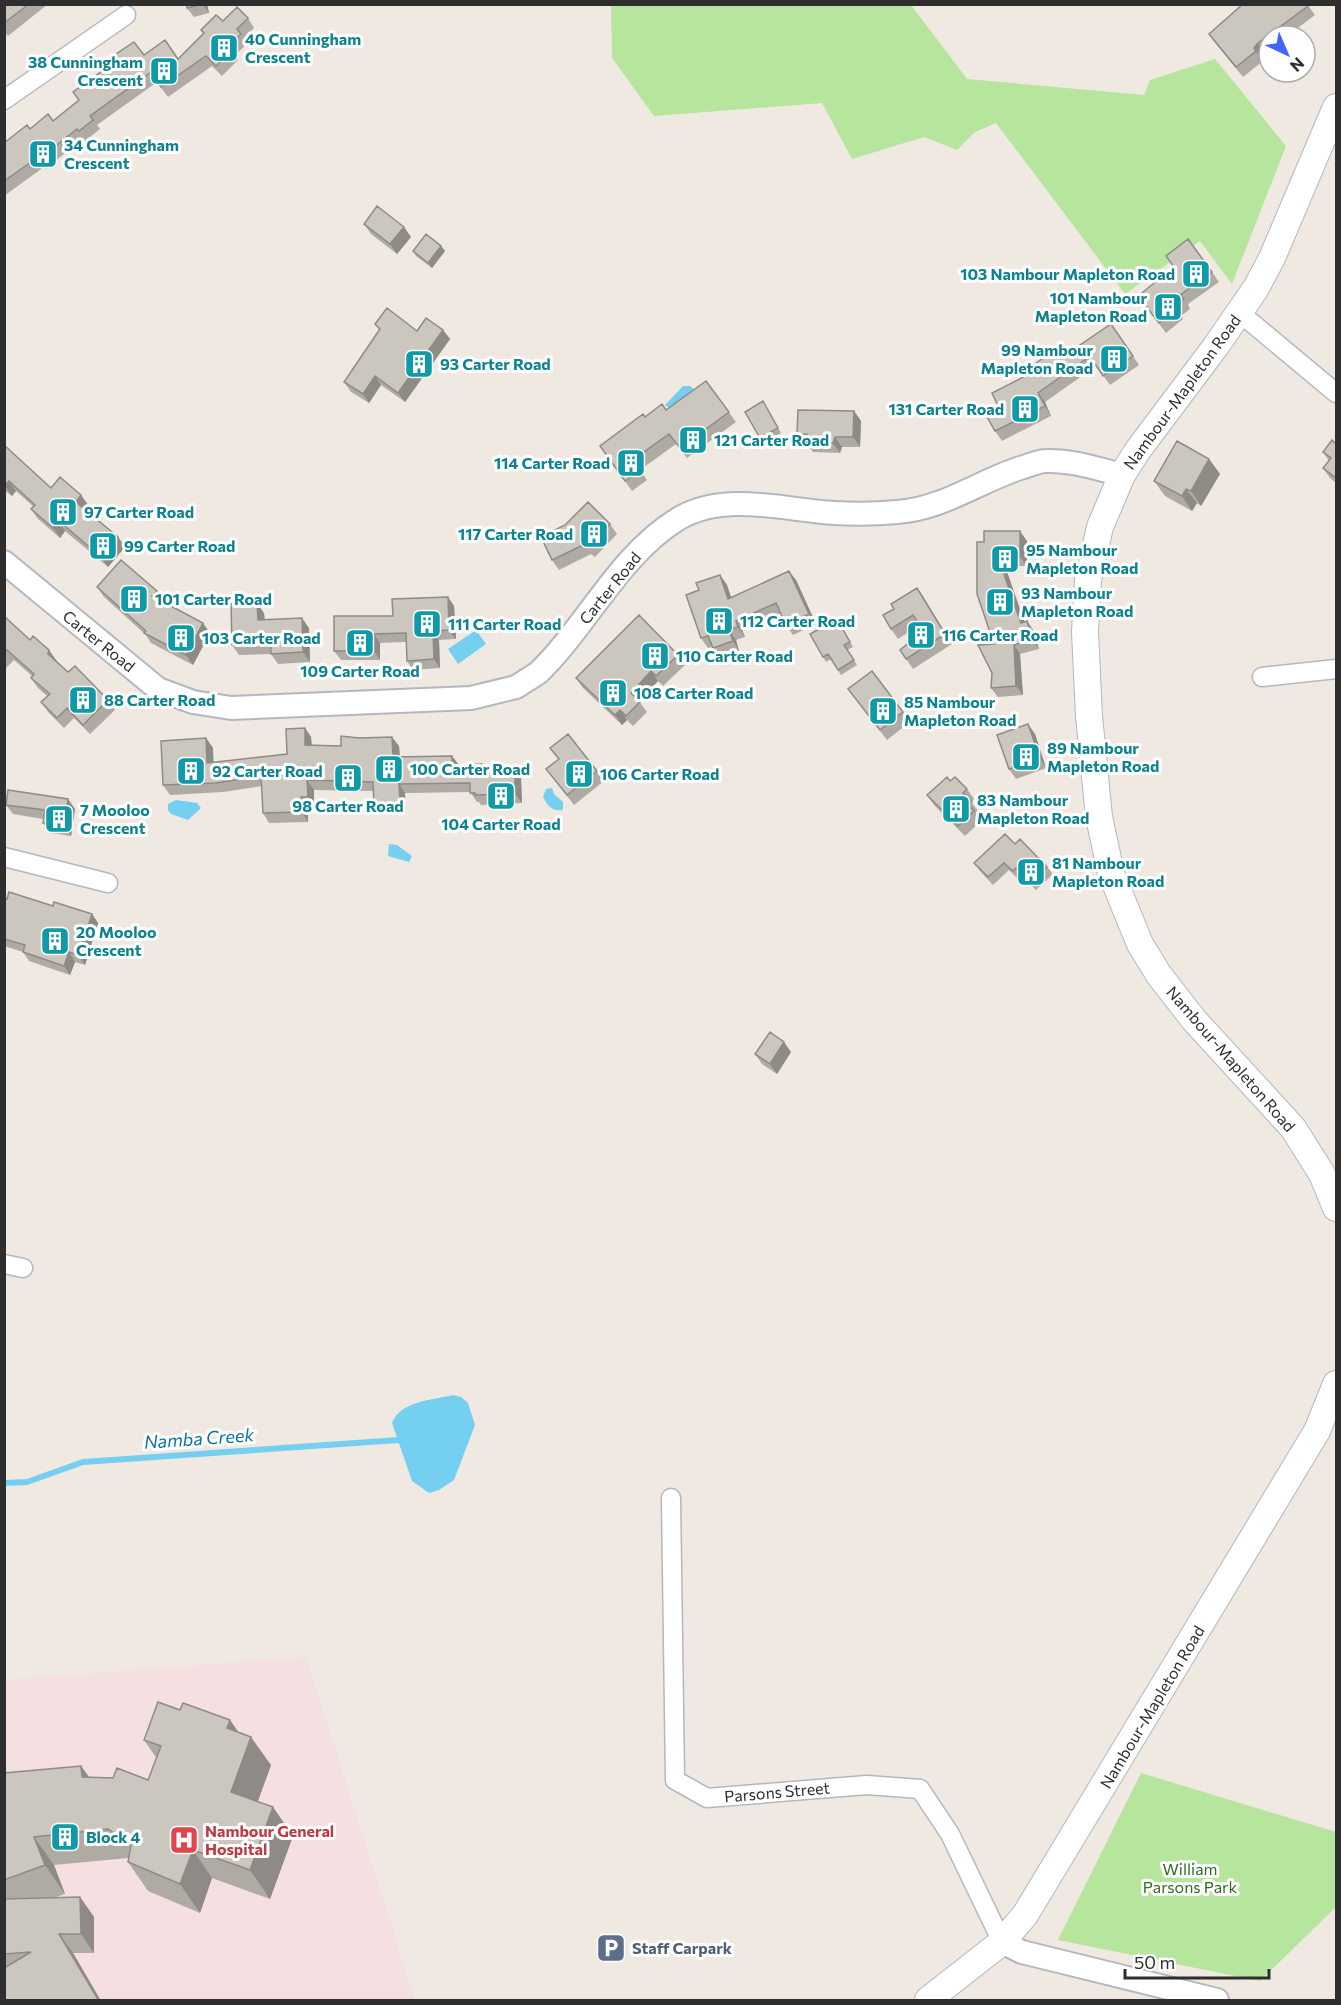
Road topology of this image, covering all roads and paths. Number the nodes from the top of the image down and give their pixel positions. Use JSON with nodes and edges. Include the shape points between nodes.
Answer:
{"nodes":[{"id":1,"x":126,"y":15,"type":"dead end"},
{"id":2,"x":4,"y":100,"type":"edge"},
{"id":3,"x":1336,"y":107,"type":"edge"},
{"id":4,"x":1240,"y":313,"type":"junction"},
{"id":5,"x":1336,"y":393,"type":"edge"},
{"id":6,"x":1122,"y":475,"type":"junction"},
{"id":7,"x":4,"y":562,"type":"edge"},
{"id":8,"x":1336,"y":669,"type":"edge"},
{"id":9,"x":1262,"y":677,"type":"dead end"},
{"id":10,"x":4,"y":857,"type":"edge"},
{"id":11,"x":108,"y":883,"type":"dead end"},
{"id":12,"x":1336,"y":1208,"type":"edge"},
{"id":13,"x":4,"y":1264,"type":"edge"},
{"id":14,"x":23,"y":1268,"type":"dead end"},
{"id":15,"x":1336,"y":1383,"type":"edge"},
{"id":16,"x":671,"y":1498,"type":"dead end"},
{"id":17,"x":1002,"y":1942,"type":"junction"},
{"id":18,"x":928,"y":2001,"type":"edge"},
{"id":19,"x":1217,"y":2001,"type":"edge"}],
"edges":[{"from":1,"to":2,"type":"street"},
{"from":3,"to":4,"type":"main road","name":"Nambour-Mapleton Road","via":[[1272,258]]},
{"from":4,"to":5,"type":"street"},
{"from":4,"to":6,"type":"main road","name":"Nambour-Mapleton Road"},
{"from":6,"to":7,"type":"street","name":"Carter Road","via":[[1045,460],[916,510],[833,513],[732,504],[705,509],[680,518],[649,541],[538,673],[500,693],[461,699],[231,708],[193,702],[158,688]]},
{"from":6,"to":12,"type":"main road","name":"Nambour-Mapleton Road","via":[[1098,535],[1088,580],[1085,632],[1099,817],[1111,873],[1138,941],[1159,975],[1194,1020],[1293,1128],[1322,1174]]},
{"from":8,"to":9,"type":"street"},
{"from":10,"to":11,"type":"street"},
{"from":13,"to":14,"type":"street"},
{"from":15,"to":17,"type":"main road","name":"Nambour-Mapleton Road","via":[[1317,1431],[1101,1792],[1025,1915]]},
{"from":16,"to":17,"type":"street","name":"Parsons Street","via":[[675,1780],[707,1798],[867,1785],[920,1789],[950,1834]]},
{"from":17,"to":18,"type":"main road","name":"Nambour-Mapleton Road"},
{"from":17,"to":19,"type":"street","via":[[1022,1952]]}]}
